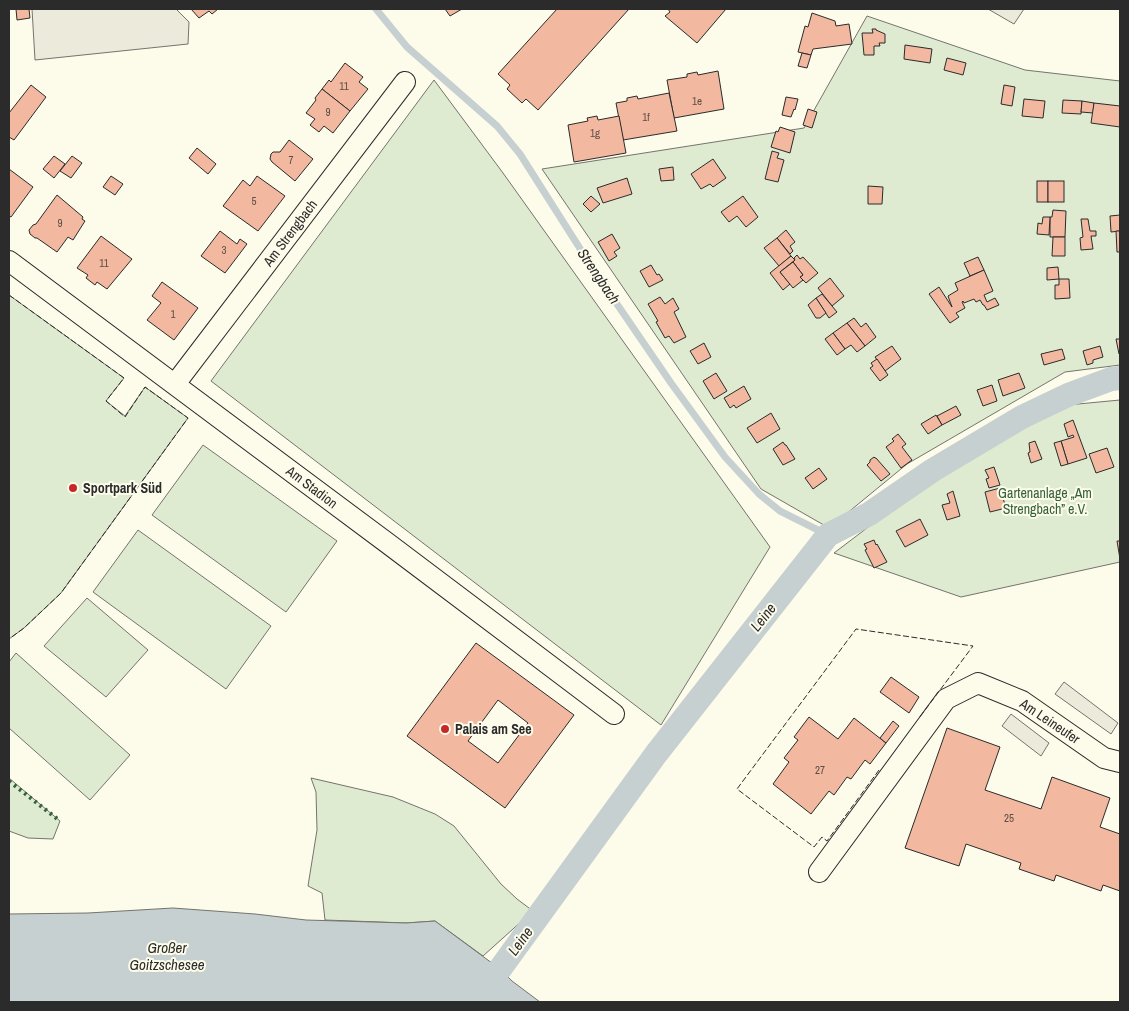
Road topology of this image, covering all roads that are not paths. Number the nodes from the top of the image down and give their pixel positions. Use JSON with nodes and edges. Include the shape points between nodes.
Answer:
{"nodes":[{"id":1,"x":405,"y":82,"type":"dead end"},
{"id":2,"x":9,"y":261,"type":"edge"},
{"id":3,"x":175,"y":384,"type":"junction"},
{"id":4,"x":614,"y":714,"type":"dead end"},
{"id":5,"x":1120,"y":762,"type":"edge"},
{"id":6,"x":819,"y":872,"type":"dead end"}],
"edges":[{"from":1,"to":3,"type":"street","name":"Am Strengbach"},
{"from":2,"to":3,"type":"street","name":"Am Stadion"},
{"from":3,"to":4,"type":"street","name":"Am Stadion"},
{"from":5,"to":6,"type":"street","name":"Am Leineufer","via":[[1104,758],[1022,700],[978,683],[946,699]]}]}
